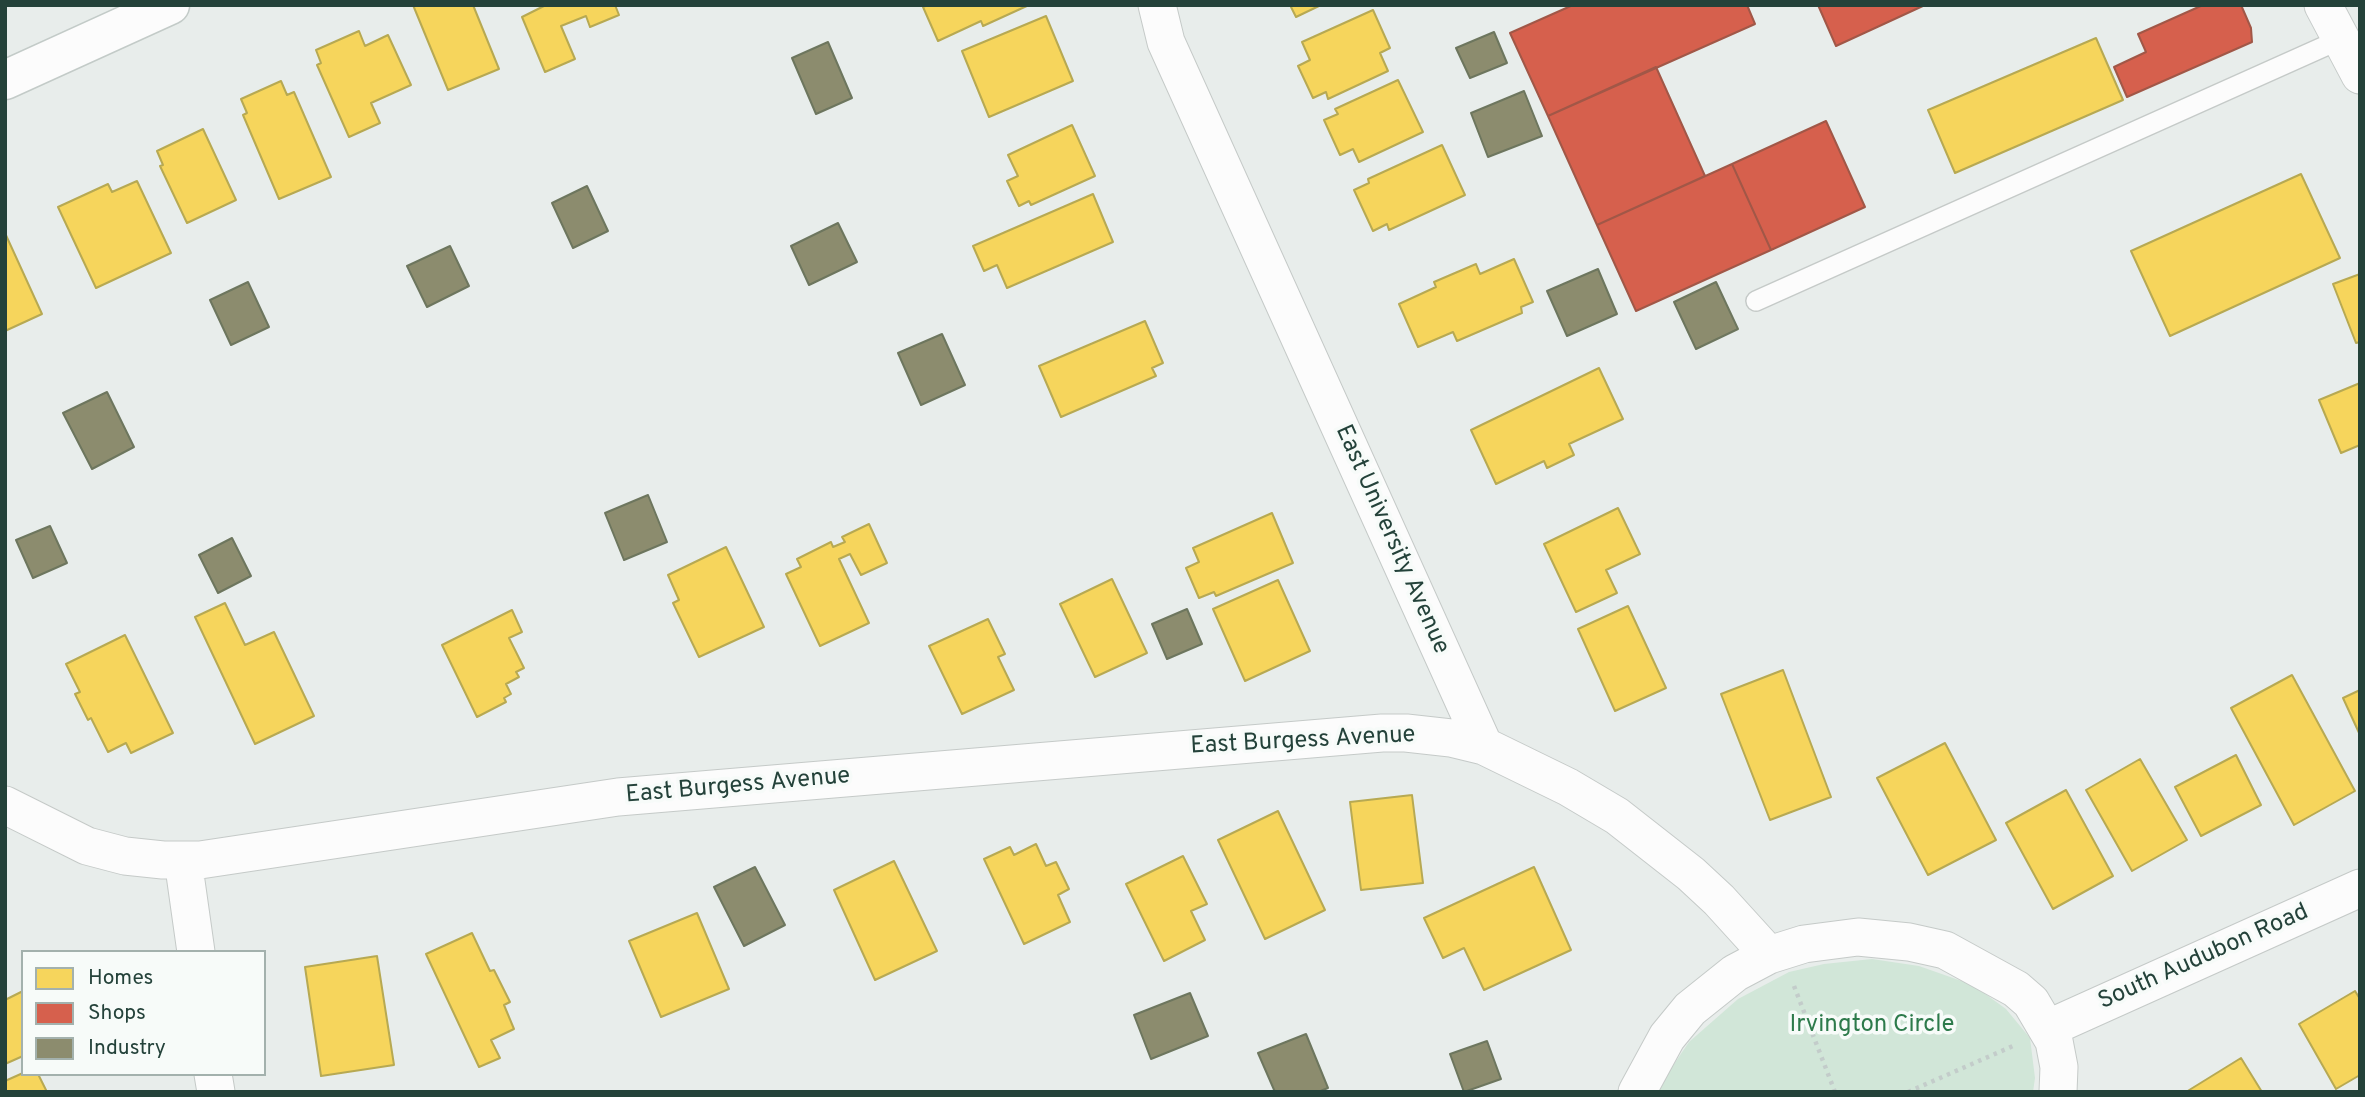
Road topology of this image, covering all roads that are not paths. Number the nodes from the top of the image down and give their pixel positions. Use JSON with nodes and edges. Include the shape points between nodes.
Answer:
{"nodes":[{"id":1,"x":170,"y":5,"type":"edge"},
{"id":2,"x":1157,"y":5,"type":"edge"},
{"id":3,"x":2323,"y":5,"type":"edge"},
{"id":4,"x":2341,"y":39,"type":"junction"},
{"id":5,"x":2360,"y":75,"type":"edge"},
{"id":6,"x":5,"y":80,"type":"edge"},
{"id":7,"x":1756,"y":301,"type":"dead end"},
{"id":8,"x":1484,"y":746,"type":"junction"},
{"id":9,"x":5,"y":805,"type":"edge"},
{"id":10,"x":183,"y":860,"type":"junction"},
{"id":11,"x":2360,"y":888,"type":"edge"},
{"id":12,"x":196,"y":950,"type":"edge"},
{"id":13,"x":1769,"y":955,"type":"junction"},
{"id":14,"x":2033,"y":1036,"type":"junction"},
{"id":15,"x":1637,"y":1092,"type":"edge"},
{"id":16,"x":2058,"y":1092,"type":"edge"}],
"edges":[{"from":1,"to":6,"type":"street"},
{"from":2,"to":8,"type":"street","name":"East University Avenue","via":[[1166,42]]},
{"from":3,"to":4,"type":"street"},
{"from":4,"to":5,"type":"street"},
{"from":4,"to":7,"type":"lane"},
{"from":8,"to":10,"type":"street","name":"East Burgess Avenue","via":[[1451,738],[1382,733],[632,796],[209,860]]},
{"from":8,"to":13,"type":"street","via":[[1617,816],[1691,874]]},
{"from":9,"to":10,"type":"street","name":"East Burgess Avenue","via":[[87,846],[125,856]]},
{"from":10,"to":12,"type":"street"},
{"from":11,"to":14,"type":"street","name":"South Audubon Road"},
{"from":13,"to":14,"type":"street","via":[[1804,944],[1858,937],[1945,950],[2031,1002]]},
{"from":13,"to":15,"type":"street","via":[[1735,973],[1690,1009],[1657,1052]]},
{"from":14,"to":16,"type":"street","via":[[2058,1054]]}]}
